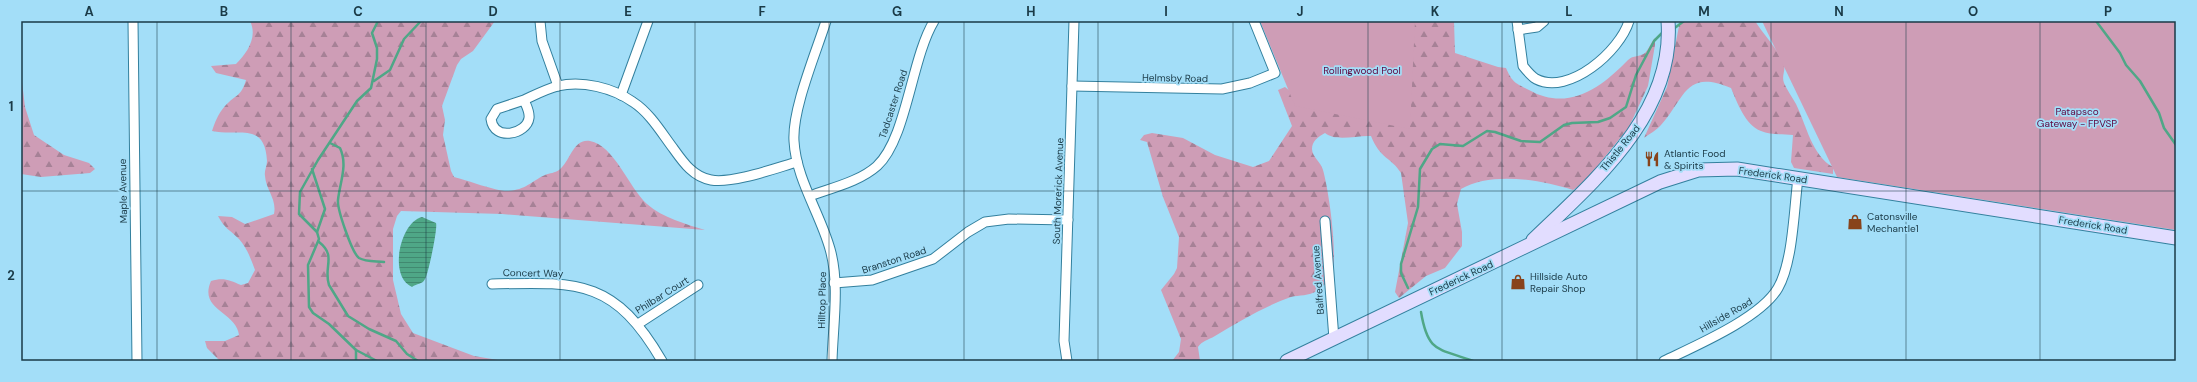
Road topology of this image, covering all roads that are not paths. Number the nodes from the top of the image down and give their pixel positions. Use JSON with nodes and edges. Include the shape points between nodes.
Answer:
{"nodes":[{"id":1,"x":133,"y":21,"type":"edge"},
{"id":2,"x":540,"y":21,"type":"edge"},
{"id":3,"x":648,"y":21,"type":"edge"},
{"id":4,"x":826,"y":21,"type":"edge"},
{"id":5,"x":934,"y":21,"type":"edge"},
{"id":6,"x":1074,"y":21,"type":"edge"},
{"id":7,"x":1254,"y":21,"type":"edge"},
{"id":8,"x":1544,"y":21,"type":"edge"},
{"id":9,"x":1629,"y":21,"type":"edge"},
{"id":10,"x":1518,"y":26,"type":"edge"},
{"id":11,"x":1669,"y":27,"type":"edge"},
{"id":12,"x":558,"y":86,"type":"junction"},
{"id":13,"x":1072,"y":86,"type":"junction"},
{"id":14,"x":621,"y":95,"type":"junction"},
{"id":15,"x":524,"y":100,"type":"junction"},
{"id":16,"x":797,"y":162,"type":"junction"},
{"id":17,"x":1798,"y":178,"type":"junction"},
{"id":18,"x":810,"y":196,"type":"junction"},
{"id":19,"x":1068,"y":220,"type":"junction"},
{"id":20,"x":1325,"y":221,"type":"dead end"},
{"id":21,"x":2176,"y":238,"type":"edge"},
{"id":22,"x":1525,"y":248,"type":"junction"},
{"id":23,"x":834,"y":283,"type":"junction"},
{"id":24,"x":492,"y":284,"type":"dead end"},
{"id":25,"x":698,"y":285,"type":"dead end"},
{"id":26,"x":638,"y":324,"type":"junction"},
{"id":27,"x":1334,"y":338,"type":"junction"},
{"id":28,"x":136,"y":361,"type":"edge"},
{"id":29,"x":662,"y":361,"type":"edge"},
{"id":30,"x":832,"y":361,"type":"edge"},
{"id":31,"x":1066,"y":361,"type":"edge"},
{"id":32,"x":1288,"y":361,"type":"edge"},
{"id":33,"x":1664,"y":361,"type":"edge"}],
"edges":[{"from":1,"to":28,"type":"street","name":"Maple Avenue"},
{"from":2,"to":12,"type":"street","via":[[542,41]]},
{"from":3,"to":14,"type":"street"},
{"from":4,"to":16,"type":"street","name":"Hilltop Place","via":[[795,125]]},
{"from":5,"to":18,"type":"street","name":"Tadcaster Road","via":[[925,41],[895,137],[884,158],[866,173]]},
{"from":6,"to":13,"type":"street","name":"South Morerick Avenue"},
{"from":7,"to":13,"type":"street","name":"Helmsby Road","via":[[1275,73],[1250,83],[1222,89]]},
{"from":8,"to":10,"type":"street","via":[[1538,27]]},
{"from":9,"to":10,"type":"street","via":[[1620,40],[1602,60],[1567,79],[1546,82],[1536,79],[1522,66]]},
{"from":11,"to":22,"type":"main road","name":"Thistle Road","via":[[1668,50],[1662,72],[1645,115],[1636,130],[1587,189]]},
{"from":12,"to":14,"type":"street","via":[[583,84]]},
{"from":12,"to":15,"type":"street"},
{"from":13,"to":19,"type":"street","name":"South Morerick Avenue"},
{"from":14,"to":16,"type":"street","via":[[634,102],[650,118],[686,165],[700,177],[729,180]]},
{"from":15,"to":15,"type":"street","via":[[529,112],[528,124],[510,133],[504,134],[494,130],[491,119],[497,109]]},
{"from":16,"to":18,"type":"street","name":"Hilltop Place"},
{"from":17,"to":21,"type":"main road","name":"Frederick Road"},
{"from":17,"to":22,"type":"main road","name":"Frederick Road","via":[[1715,168],[1682,174],[1660,182]]},
{"from":17,"to":33,"type":"street","name":"Hillside Road","via":[[1787,263],[1778,289],[1758,311]]},
{"from":18,"to":23,"type":"street","name":"Hilltop Place","via":[[830,250]]},
{"from":19,"to":23,"type":"street","name":"Branston Road","via":[[1009,219],[986,222],[968,232],[933,259],[872,280]]},
{"from":19,"to":31,"type":"street","name":"South Morerick Avenue","via":[[1064,341]]},
{"from":20,"to":27,"type":"street","name":"Balfred Avenue"},
{"from":22,"to":27,"type":"main road","name":"Frederick Road"},
{"from":23,"to":30,"type":"street","name":"Hilltop Place"},
{"from":24,"to":26,"type":"street","name":"Concert Way","via":[[546,283],[583,287],[614,302]]},
{"from":25,"to":26,"type":"street","name":"Philbar Court"},
{"from":26,"to":29,"type":"street","name":"Concert Way"},
{"from":27,"to":32,"type":"main road","name":"Frederick Road"}]}
